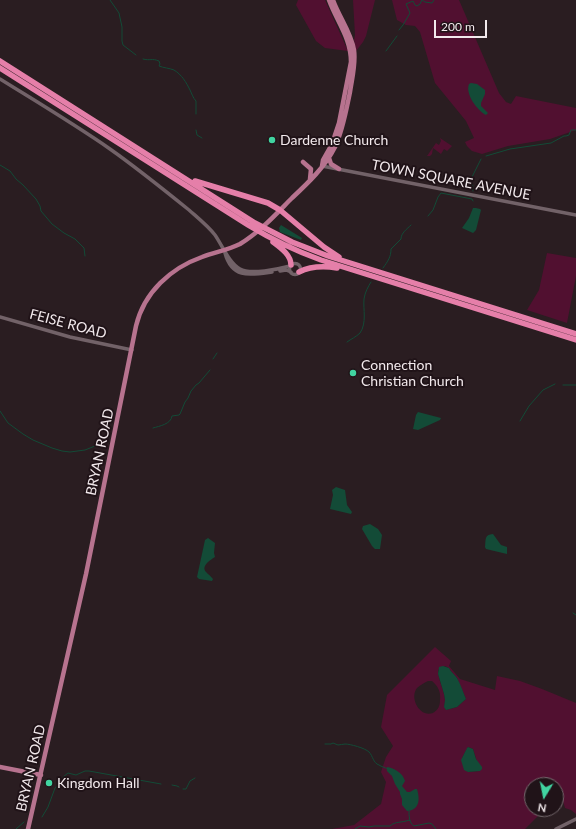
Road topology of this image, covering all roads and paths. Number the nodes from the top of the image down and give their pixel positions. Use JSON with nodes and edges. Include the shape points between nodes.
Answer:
{"nodes":[{"id":1,"x":329,"y":0,"type":"edge"},
{"id":2,"x":333,"y":0,"type":"edge"},
{"id":3,"x":0,"y":62,"type":"edge"},
{"id":4,"x":0,"y":68,"type":"edge"},
{"id":5,"x":0,"y":79,"type":"edge"},
{"id":6,"x":329,"y":158,"type":"junction"},
{"id":7,"x":303,"y":162,"type":"dead end"},
{"id":8,"x":322,"y":166,"type":"junction"},
{"id":9,"x":339,"y":169,"type":"junction"},
{"id":10,"x":177,"y":173,"type":"junction"},
{"id":11,"x":310,"y":181,"type":"junction"},
{"id":12,"x":280,"y":210,"type":"junction"},
{"id":13,"x":576,"y":215,"type":"edge"},
{"id":14,"x":248,"y":225,"type":"junction"},
{"id":15,"x":224,"y":250,"type":"junction"},
{"id":16,"x":352,"y":264,"type":"junction"},
{"id":17,"x":291,"y":266,"type":"junction"},
{"id":18,"x":356,"y":271,"type":"junction"},
{"id":19,"x":291,"y":272,"type":"junction"},
{"id":20,"x":299,"y":272,"type":"junction"},
{"id":21,"x":0,"y":317,"type":"edge"},
{"id":22,"x":571,"y":335,"type":"edge"},
{"id":23,"x":132,"y":350,"type":"junction"},
{"id":24,"x":43,"y":766,"type":"junction"},
{"id":25,"x":0,"y":767,"type":"edge"},
{"id":26,"x":30,"y":773,"type":"junction"},
{"id":27,"x":41,"y":775,"type":"junction"},
{"id":28,"x":576,"y":819,"type":"edge"},
{"id":29,"x":28,"y":829,"type":"edge"},
{"id":30,"x":556,"y":829,"type":"edge"}],
"edges":[{"from":1,"to":8,"type":"main road","via":[[349,43],[351,62],[340,123]]},
{"from":2,"to":6,"type":"main road","via":[[351,38],[355,62],[342,128]]},
{"from":3,"to":10,"type":"highway"},
{"from":4,"to":14,"type":"highway"},
{"from":5,"to":15,"type":"main road","via":[[102,144],[150,179],[208,227]]},
{"from":6,"to":8,"type":"main road"},
{"from":6,"to":9,"type":"main road","via":[[331,164]]},
{"from":7,"to":11,"type":"main road","via":[[311,169]]},
{"from":8,"to":9,"type":"main road","name":"TOWN SQUARE AVENUE"},
{"from":8,"to":11,"type":"main road","name":"BRYAN ROAD"},
{"from":9,"to":13,"type":"main road","name":"TOWN SQUARE AVENUE"},
{"from":10,"to":12,"type":"highway","via":[[204,185],[264,202]]},
{"from":10,"to":16,"type":"highway","via":[[277,235]]},
{"from":11,"to":12,"type":"main road","name":"BRYAN ROAD"},
{"from":12,"to":15,"type":"main road","name":"BRYAN ROAD","via":[[239,244]]},
{"from":12,"to":16,"type":"highway","via":[[324,247]]},
{"from":14,"to":17,"type":"highway","via":[[281,248],[291,261]]},
{"from":14,"to":18,"type":"highway","via":[[297,251]]},
{"from":15,"to":17,"type":"main road","via":[[233,264],[245,271]]},
{"from":15,"to":19,"type":"main road","via":[[231,266],[242,274],[284,270]]},
{"from":15,"to":23,"type":"main road","name":"BRYAN ROAD","via":[[193,261],[171,274],[156,287],[140,313]]},
{"from":16,"to":22,"type":"highway"},
{"from":17,"to":19,"type":"main road"},
{"from":17,"to":20,"type":"main road","via":[[298,264]]},
{"from":18,"to":20,"type":"highway","via":[[319,267]]},
{"from":18,"to":22,"type":"highway"},
{"from":19,"to":20,"type":"main road"},
{"from":21,"to":23,"type":"main road","name":"FEISE ROAD","via":[[74,338]]},
{"from":23,"to":24,"type":"main road","name":"BRYAN ROAD","via":[[88,566]]},
{"from":24,"to":26,"type":"main road","via":[[38,771]]},
{"from":24,"to":27,"type":"main road","name":"BRYAN ROAD"},
{"from":25,"to":26,"type":"main road"},
{"from":26,"to":27,"type":"main road"},
{"from":27,"to":29,"type":"main road","name":"BRYAN ROAD"},
{"from":28,"to":30,"type":"main road"}]}
